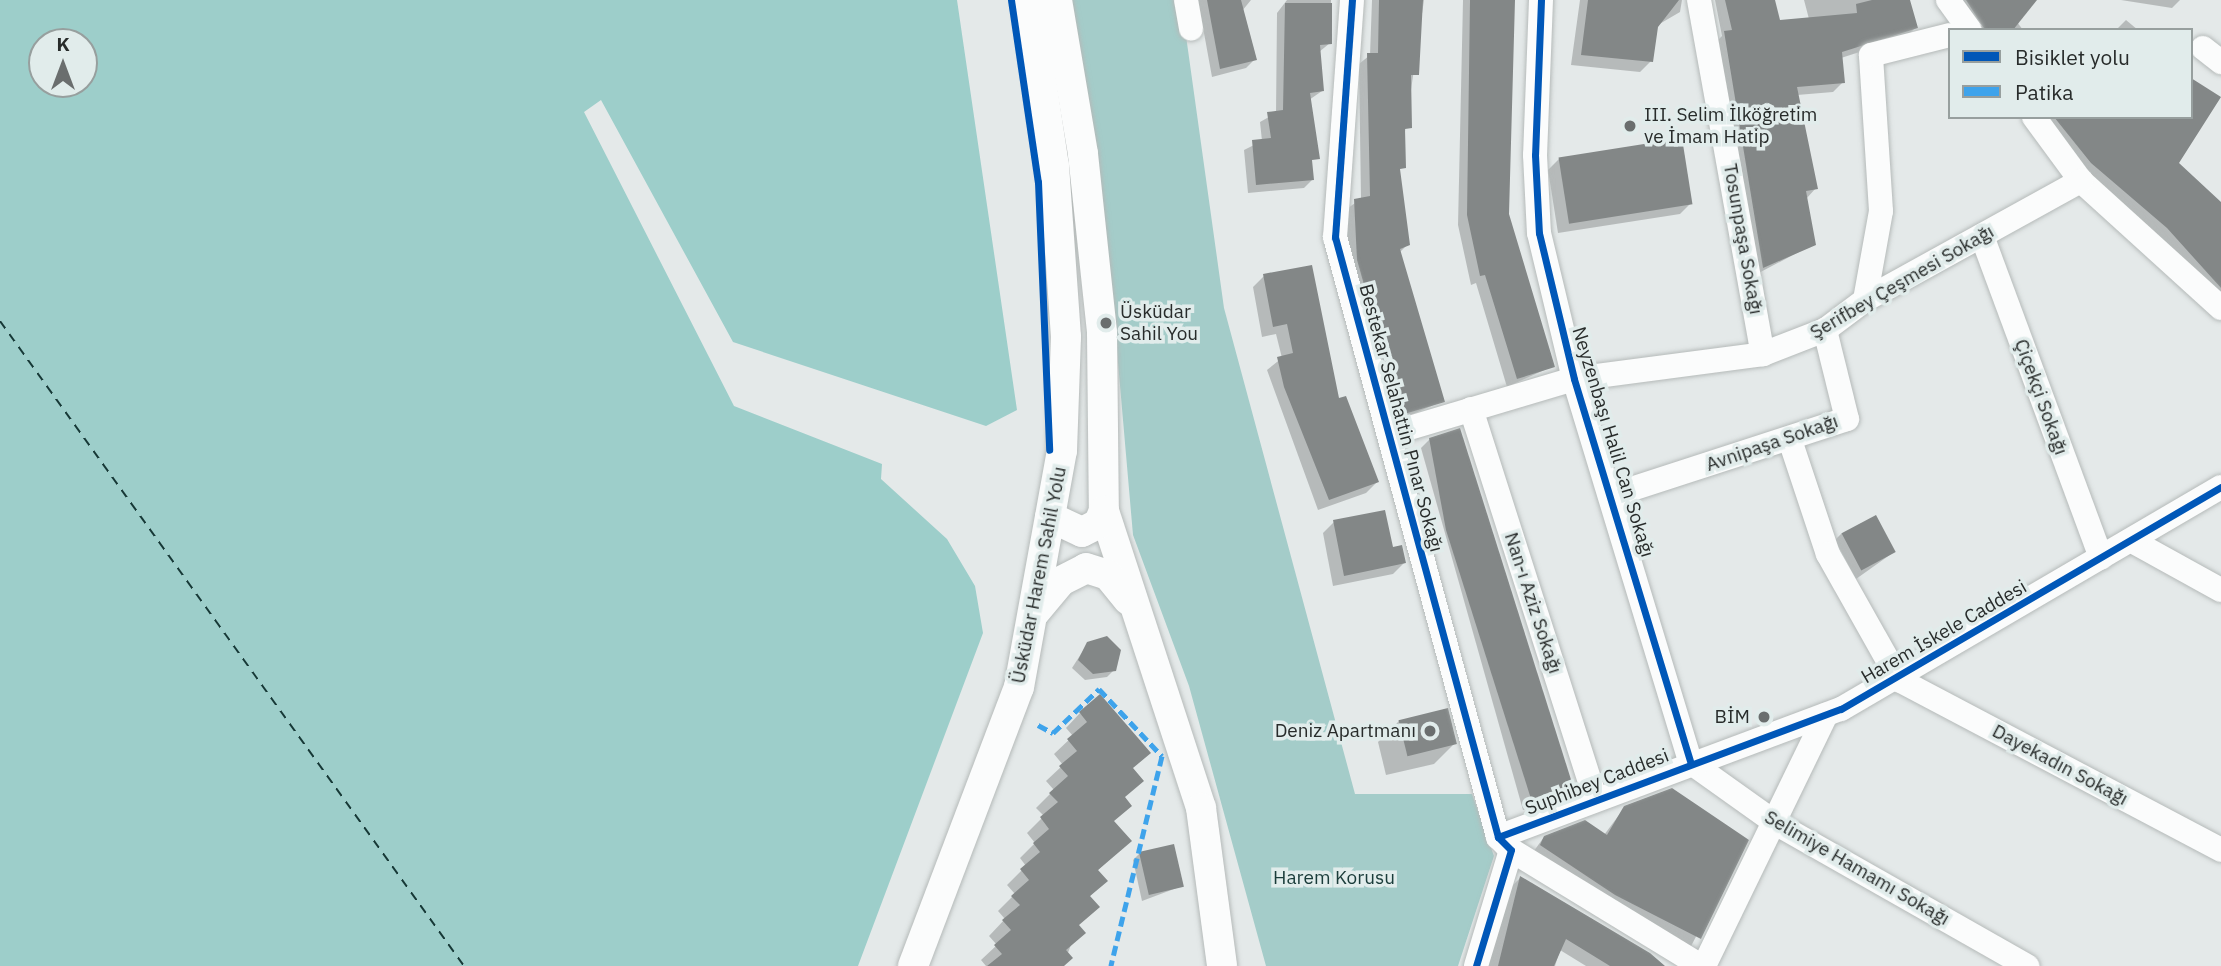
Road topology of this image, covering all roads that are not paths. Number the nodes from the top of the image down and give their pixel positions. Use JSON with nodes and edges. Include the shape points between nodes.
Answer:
{"nodes":[{"id":1,"x":1029,"y":0,"type":"edge"},
{"id":2,"x":1058,"y":0,"type":"edge"},
{"id":3,"x":1186,"y":0,"type":"edge"},
{"id":4,"x":1352,"y":0,"type":"edge"},
{"id":5,"x":1541,"y":0,"type":"edge"},
{"id":6,"x":1699,"y":0,"type":"edge"},
{"id":7,"x":1948,"y":0,"type":"edge"},
{"id":8,"x":1969,"y":28,"type":"edge"},
{"id":9,"x":1191,"y":29,"type":"dead end"},
{"id":10,"x":1948,"y":36,"type":"edge"},
{"id":11,"x":2035,"y":119,"type":"edge"},
{"id":12,"x":2081,"y":181,"type":"junction"},
{"id":13,"x":1982,"y":236,"type":"junction"},
{"id":14,"x":1865,"y":300,"type":"junction"},
{"id":15,"x":2221,"y":308,"type":"edge"},
{"id":16,"x":1825,"y":330,"type":"junction"},
{"id":17,"x":1763,"y":354,"type":"junction"},
{"id":18,"x":1574,"y":379,"type":"junction"},
{"id":19,"x":1471,"y":409,"type":"junction"},
{"id":20,"x":1389,"y":434,"type":"junction"},
{"id":21,"x":1790,"y":440,"type":"junction"},
{"id":22,"x":2221,"y":487,"type":"edge"},
{"id":23,"x":1613,"y":495,"type":"junction"},
{"id":24,"x":1104,"y":511,"type":"junction"},
{"id":25,"x":1049,"y":517,"type":"junction"},
{"id":26,"x":2134,"y":542,"type":"junction"},
{"id":27,"x":2101,"y":558,"type":"junction"},
{"id":28,"x":2221,"y":590,"type":"edge"},
{"id":29,"x":1034,"y":614,"type":"junction"},
{"id":30,"x":1138,"y":615,"type":"junction"},
{"id":31,"x":1899,"y":680,"type":"junction"},
{"id":32,"x":1826,"y":715,"type":"junction"},
{"id":33,"x":1690,"y":762,"type":"junction"},
{"id":34,"x":1595,"y":797,"type":"junction"},
{"id":35,"x":1777,"y":824,"type":"junction"},
{"id":36,"x":1504,"y":844,"type":"junction"},
{"id":37,"x":2221,"y":850,"type":"edge"},
{"id":38,"x":913,"y":966,"type":"edge"},
{"id":39,"x":1222,"y":966,"type":"edge"},
{"id":40,"x":1476,"y":966,"type":"edge"},
{"id":41,"x":1702,"y":966,"type":"edge"},
{"id":42,"x":2028,"y":966,"type":"edge"}],
"edges":[{"from":1,"to":25,"type":"main road","name":"Üsküdar Harem Sahil Yolu","via":[[1054,166],[1066,337],[1062,451]]},
{"from":2,"to":24,"type":"main road","via":[[1102,333]]},
{"from":3,"to":9,"type":"street"},
{"from":4,"to":20,"type":"street","name":"Bestekar Selahattin Pınar Sokağı","via":[[1335,237]]},
{"from":5,"to":18,"type":"street","name":"Neyzenbaşı Halil Can Sokağı","via":[[1535,155],[1539,233]]},
{"from":6,"to":17,"type":"street","name":"Tosunpaşa Sokağı"},
{"from":7,"to":8,"type":"street"},
{"from":10,"to":14,"type":"street","via":[[1871,55],[1881,211]]},
{"from":11,"to":12,"type":"street"},
{"from":12,"to":13,"type":"street","name":"Şerifbey Çeşmesi Sokağı"},
{"from":12,"to":15,"type":"street"},
{"from":13,"to":14,"type":"street","name":"Şerifbey Çeşmesi Sokağı"},
{"from":13,"to":27,"type":"street","name":"Çiçekçi Sokağı"},
{"from":14,"to":16,"type":"street","name":"Şerifbey Çeşmesi Sokağı"},
{"from":16,"to":17,"type":"street","name":"Şerifbey Çeşmesi Sokağı"},
{"from":16,"to":21,"type":"street","name":"Avnipaşa Sokağı","via":[[1847,419]]},
{"from":17,"to":18,"type":"street","name":"Şerifbey Çeşmesi Sokağı"},
{"from":18,"to":19,"type":"street","name":"Şerifbey Çeşmesi Sokağı"},
{"from":18,"to":23,"type":"street","name":"Neyzenbaşı Halil Can Sokağı"},
{"from":19,"to":20,"type":"street","name":"Şerifbey Çeşmesi Sokağı"},
{"from":19,"to":34,"type":"street","name":"Nan-ı Aziz Sokağı"},
{"from":20,"to":36,"type":"street","name":"Bestekar Selahattin Pınar Sokağı"},
{"from":21,"to":23,"type":"street","name":"Avnipaşa Sokağı"},
{"from":21,"to":31,"type":"street","via":[[1828,554]]},
{"from":22,"to":26,"type":"street","name":"Harem İskele Caddesi"},
{"from":23,"to":33,"type":"street","name":"Neyzenbaşı Halil Can Sokağı"},
{"from":24,"to":25,"type":"main road","via":[[1098,524],[1082,532]]},
{"from":24,"to":30,"type":"main road"},
{"from":25,"to":29,"type":"main road","name":"Üsküdar Harem Sahil Yolu"},
{"from":26,"to":27,"type":"street","name":"Harem İskele Caddesi"},
{"from":26,"to":28,"type":"street"},
{"from":27,"to":31,"type":"street","name":"Harem İskele Caddesi"},
{"from":29,"to":30,"type":"main road","via":[[1061,581],[1086,568],[1108,575]]},
{"from":29,"to":38,"type":"main road","name":"Üsküdar Harem Sahil Yolu","via":[[1019,687]]},
{"from":30,"to":39,"type":"main road","via":[[1202,808]]},
{"from":31,"to":32,"type":"street","name":"Harem İskele Caddesi"},
{"from":31,"to":37,"type":"street","name":"Dayekadın Sokağı"},
{"from":32,"to":33,"type":"street","name":"Suphibey Caddesi"},
{"from":32,"to":35,"type":"street"},
{"from":33,"to":34,"type":"street","name":"Suphibey Caddesi"},
{"from":33,"to":35,"type":"street","name":"Selimiye Hamamı Sokağı"},
{"from":34,"to":36,"type":"street","name":"Suphibey Caddesi"},
{"from":35,"to":41,"type":"street"},
{"from":35,"to":42,"type":"street","name":"Selimiye Hamamı Sokağı"},
{"from":36,"to":40,"type":"street"},
{"from":36,"to":41,"type":"street"}]}
